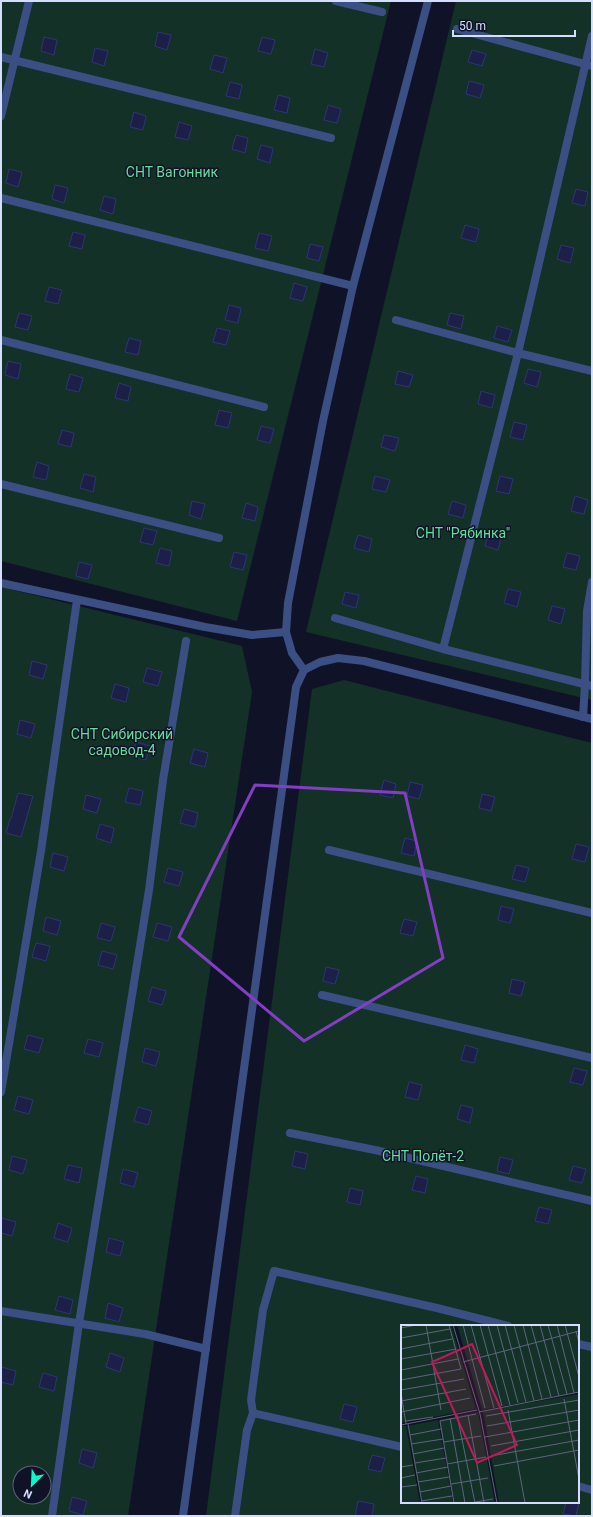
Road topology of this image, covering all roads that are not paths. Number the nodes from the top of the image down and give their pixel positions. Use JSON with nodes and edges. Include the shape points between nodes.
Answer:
{"nodes":[{"id":1,"x":29,"y":1,"type":"edge"},
{"id":2,"x":336,"y":1,"type":"edge"},
{"id":3,"x":428,"y":1,"type":"edge"},
{"id":4,"x":382,"y":12,"type":"dead end"},
{"id":5,"x":456,"y":29,"type":"dead end"},
{"id":6,"x":592,"y":36,"type":"edge"},
{"id":7,"x":1,"y":56,"type":"edge"},
{"id":8,"x":15,"y":60,"type":"junction"},
{"id":9,"x":588,"y":65,"type":"edge"},
{"id":10,"x":1,"y":116,"type":"edge"},
{"id":11,"x":331,"y":138,"type":"dead end"},
{"id":12,"x":1,"y":198,"type":"edge"},
{"id":13,"x":353,"y":286,"type":"junction"},
{"id":14,"x":396,"y":320,"type":"dead end"},
{"id":15,"x":1,"y":340,"type":"edge"},
{"id":16,"x":518,"y":353,"type":"junction"},
{"id":17,"x":592,"y":371,"type":"edge"},
{"id":18,"x":264,"y":407,"type":"dead end"},
{"id":19,"x":1,"y":484,"type":"edge"},
{"id":20,"x":220,"y":538,"type":"dead end"},
{"id":21,"x":592,"y":582,"type":"edge"},
{"id":22,"x":1,"y":583,"type":"edge"},
{"id":23,"x":77,"y":600,"type":"junction"},
{"id":24,"x":335,"y":618,"type":"dead end"},
{"id":25,"x":286,"y":632,"type":"junction"},
{"id":26,"x":186,"y":641,"type":"dead end"},
{"id":27,"x":443,"y":649,"type":"junction"},
{"id":28,"x":304,"y":670,"type":"junction"},
{"id":29,"x":589,"y":685,"type":"edge"},
{"id":30,"x":583,"y":717,"type":"junction"},
{"id":31,"x":592,"y":719,"type":"edge"},
{"id":32,"x":329,"y":850,"type":"dead end"},
{"id":33,"x":592,"y":913,"type":"edge"},
{"id":34,"x":322,"y":995,"type":"dead end"},
{"id":35,"x":592,"y":1058,"type":"edge"},
{"id":36,"x":1,"y":1092,"type":"edge"},
{"id":37,"x":290,"y":1133,"type":"dead end"},
{"id":38,"x":592,"y":1201,"type":"edge"},
{"id":39,"x":1,"y":1311,"type":"edge"},
{"id":40,"x":79,"y":1323,"type":"junction"},
{"id":41,"x":504,"y":1325,"type":"edge"},
{"id":42,"x":579,"y":1344,"type":"edge"},
{"id":43,"x":592,"y":1347,"type":"edge"},
{"id":44,"x":206,"y":1349,"type":"junction"},
{"id":45,"x":253,"y":1414,"type":"junction"},
{"id":46,"x":401,"y":1447,"type":"edge"},
{"id":47,"x":579,"y":1486,"type":"edge"},
{"id":48,"x":592,"y":1490,"type":"edge"},
{"id":49,"x":52,"y":1516,"type":"edge"},
{"id":50,"x":182,"y":1516,"type":"edge"},
{"id":51,"x":235,"y":1516,"type":"edge"}],
"edges":[{"from":1,"to":8,"type":"street"},
{"from":2,"to":4,"type":"street"},
{"from":3,"to":13,"type":"street"},
{"from":5,"to":9,"type":"street"},
{"from":6,"to":9,"type":"street"},
{"from":7,"to":8,"type":"street"},
{"from":8,"to":10,"type":"street"},
{"from":8,"to":11,"type":"street"},
{"from":9,"to":16,"type":"street"},
{"from":12,"to":13,"type":"street"},
{"from":13,"to":25,"type":"street","via":[[288,603]]},
{"from":14,"to":16,"type":"street"},
{"from":15,"to":18,"type":"street"},
{"from":16,"to":17,"type":"street"},
{"from":16,"to":27,"type":"street"},
{"from":19,"to":20,"type":"street"},
{"from":21,"to":29,"type":"street","via":[[587,611]]},
{"from":22,"to":23,"type":"street"},
{"from":23,"to":25,"type":"street","via":[[252,635]]},
{"from":23,"to":36,"type":"street","via":[[41,851]]},
{"from":24,"to":27,"type":"street"},
{"from":25,"to":28,"type":"street","via":[[292,653]]},
{"from":26,"to":40,"type":"street","via":[[163,780],[149,890]]},
{"from":27,"to":29,"type":"street"},
{"from":28,"to":30,"type":"street","via":[[320,662],[338,658],[364,661]]},
{"from":28,"to":44,"type":"street","via":[[296,687]]},
{"from":29,"to":30,"type":"street"},
{"from":30,"to":31,"type":"street"},
{"from":32,"to":33,"type":"street"},
{"from":34,"to":35,"type":"street"},
{"from":37,"to":38,"type":"street","via":[[375,1150]]},
{"from":39,"to":40,"type":"street"},
{"from":40,"to":44,"type":"street","via":[[145,1334]]},
{"from":40,"to":49,"type":"street"},
{"from":41,"to":45,"type":"street","via":[[274,1271],[263,1310],[251,1400]]},
{"from":42,"to":43,"type":"street"},
{"from":44,"to":50,"type":"street"},
{"from":45,"to":46,"type":"street"},
{"from":45,"to":51,"type":"street","via":[[247,1430]]},
{"from":47,"to":48,"type":"street"}]}
